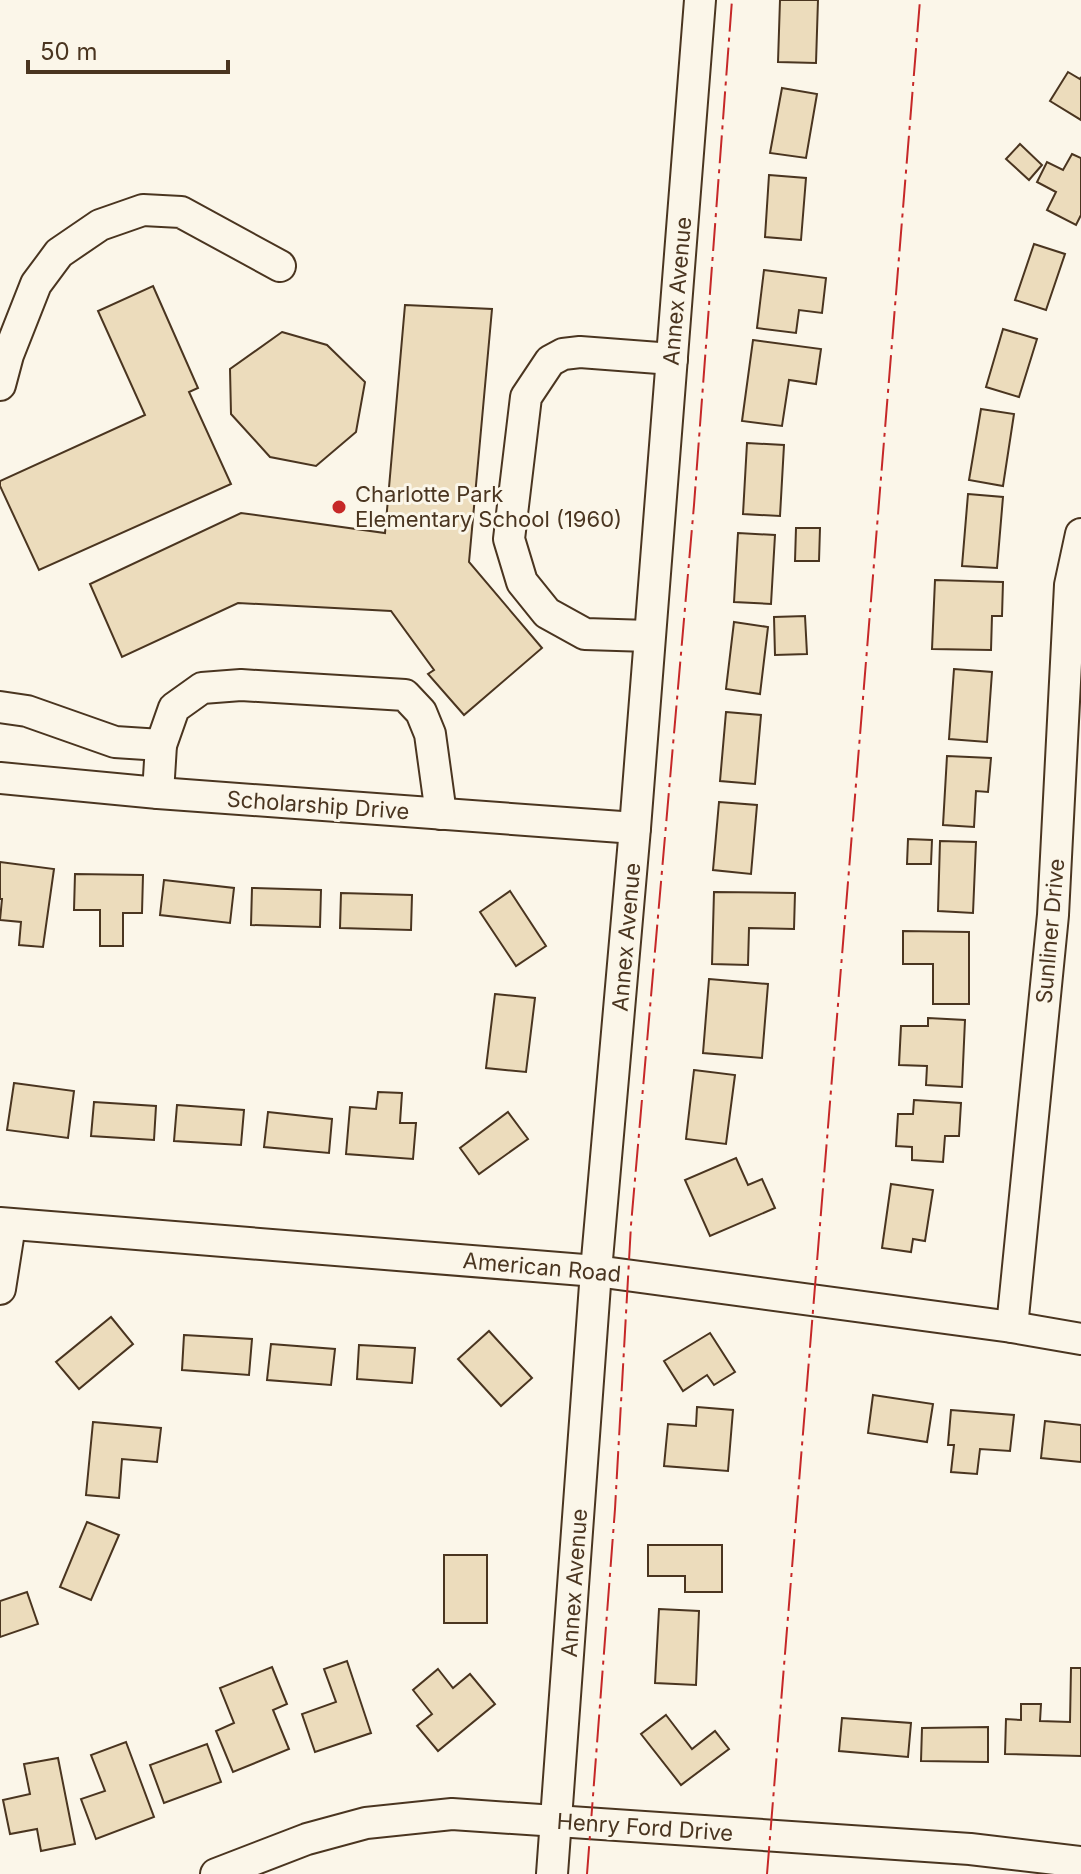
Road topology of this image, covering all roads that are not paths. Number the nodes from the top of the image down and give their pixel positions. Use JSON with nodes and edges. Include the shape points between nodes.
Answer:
{"nodes":[{"id":1,"x":700,"y":0,"type":"edge"},
{"id":2,"x":280,"y":266,"type":"dead end"},
{"id":3,"x":672,"y":359,"type":"junction"},
{"id":4,"x":0,"y":385,"type":"edge"},
{"id":5,"x":1081,"y":534,"type":"edge"},
{"id":6,"x":649,"y":636,"type":"junction"},
{"id":7,"x":0,"y":707,"type":"edge"},
{"id":8,"x":161,"y":745,"type":"junction"},
{"id":9,"x":0,"y":778,"type":"edge"},
{"id":10,"x":158,"y":793,"type":"junction"},
{"id":11,"x":441,"y":814,"type":"junction"},
{"id":12,"x":635,"y":828,"type":"junction"},
{"id":13,"x":1067,"y":916,"type":"edge"},
{"id":14,"x":5,"y":1224,"type":"edge"},
{"id":15,"x":596,"y":1271,"type":"junction"},
{"id":16,"x":0,"y":1289,"type":"edge"},
{"id":17,"x":1012,"y":1327,"type":"junction"},
{"id":18,"x":1081,"y":1339,"type":"edge"},
{"id":19,"x":557,"y":1822,"type":"junction"},
{"id":20,"x":969,"y":1861,"type":"edge"},
{"id":21,"x":1081,"y":1862,"type":"edge"},
{"id":22,"x":216,"y":1874,"type":"edge"},
{"id":23,"x":552,"y":1874,"type":"edge"}],
"edges":[{"from":1,"to":3,"type":"street","name":"Annex Avenue"},
{"from":2,"to":4,"type":"street","via":[[181,212],[143,210],[100,225],[59,253],[36,284]]},
{"from":3,"to":6,"type":"street","name":"Annex Avenue"},
{"from":3,"to":6,"type":"street","via":[[580,352],[550,361],[526,397],[509,539],[522,582],[547,613],[585,634]]},
{"from":5,"to":13,"type":"street","name":"Sunliner Drive","via":[[1070,585]]},
{"from":6,"to":12,"type":"street","name":"Annex Avenue"},
{"from":7,"to":8,"type":"street","via":[[27,711],[115,742]]},
{"from":8,"to":10,"type":"street"},
{"from":8,"to":11,"type":"street","via":[[174,708],[202,688],[241,685],[405,695],[421,712],[430,734]]},
{"from":9,"to":10,"type":"street","name":"Scholarship Drive"},
{"from":10,"to":11,"type":"street","name":"Scholarship Drive"},
{"from":11,"to":12,"type":"street","name":"Scholarship Drive"},
{"from":12,"to":15,"type":"street","name":"Annex Avenue"},
{"from":13,"to":17,"type":"street","name":"Sunliner Drive"},
{"from":14,"to":15,"type":"street","name":"American Road"},
{"from":14,"to":16,"type":"street"},
{"from":15,"to":17,"type":"street","name":"American Road"},
{"from":15,"to":19,"type":"street","name":"Annex Avenue"},
{"from":17,"to":18,"type":"street","name":"American Road"},
{"from":19,"to":20,"type":"street","name":"Henry Ford Drive"},
{"from":19,"to":22,"type":"street","name":"Henry Ford Drive","via":[[452,1814],[366,1823]]},
{"from":19,"to":23,"type":"street","name":"Annex Avenue"},
{"from":20,"to":21,"type":"street","name":"Henry Ford Drive"}]}
